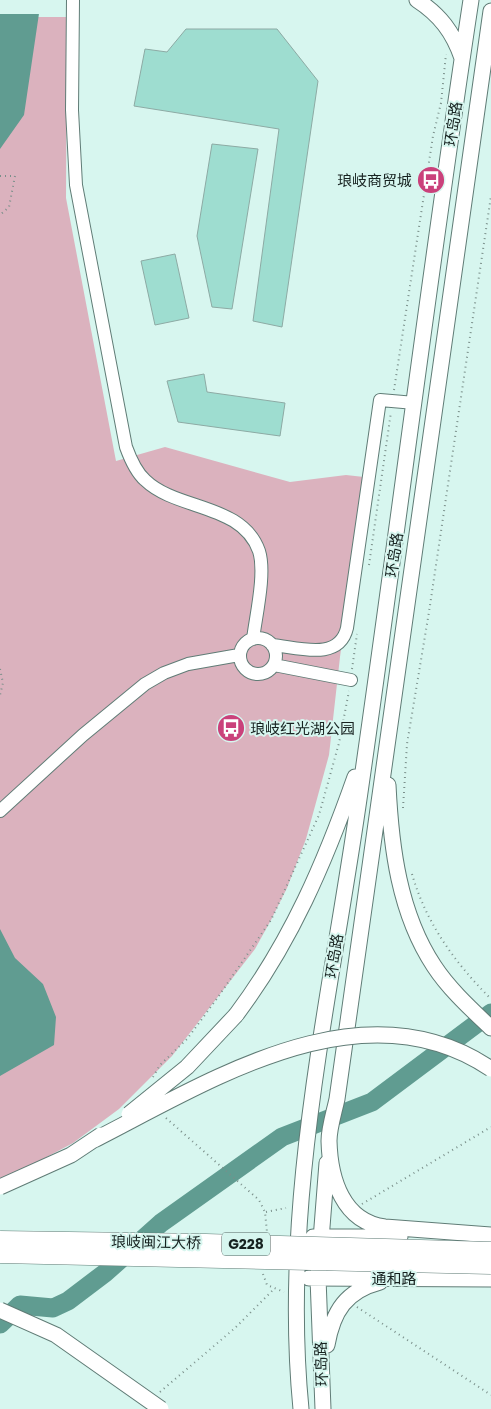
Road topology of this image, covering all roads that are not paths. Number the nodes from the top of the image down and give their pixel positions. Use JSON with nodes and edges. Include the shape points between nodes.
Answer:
{"nodes":[{"id":1,"x":73,"y":0,"type":"edge"},
{"id":2,"x":417,"y":0,"type":"edge"},
{"id":3,"x":471,"y":0,"type":"edge"},
{"id":4,"x":491,"y":11,"type":"edge"},
{"id":5,"x":491,"y":47,"type":"edge"},
{"id":6,"x":462,"y":59,"type":"junction"},
{"id":7,"x":482,"y":62,"type":"junction"},
{"id":8,"x":415,"y":403,"type":"junction"},
{"id":9,"x":253,"y":639,"type":"junction"},
{"id":10,"x":272,"y":645,"type":"junction"},
{"id":11,"x":239,"y":655,"type":"junction"},
{"id":12,"x":274,"y":665,"type":"junction"},
{"id":13,"x":351,"y":680,"type":"road end"},
{"id":14,"x":367,"y":745,"type":"junction"},
{"id":15,"x":387,"y":746,"type":"junction"},
{"id":16,"x":0,"y":811,"type":"edge"},
{"id":17,"x":491,"y":1028,"type":"edge"},
{"id":18,"x":491,"y":1069,"type":"edge"},
{"id":19,"x":94,"y":1140,"type":"junction"},
{"id":20,"x":329,"y":1140,"type":"junction"},
{"id":21,"x":0,"y":1187,"type":"edge"},
{"id":22,"x":491,"y":1236,"type":"edge"},
{"id":23,"x":300,"y":1237,"type":"junction"},
{"id":24,"x":321,"y":1237,"type":"junction"},
{"id":25,"x":0,"y":1240,"type":"edge"},
{"id":26,"x":491,"y":1251,"type":"edge"},
{"id":27,"x":0,"y":1254,"type":"edge"},
{"id":28,"x":491,"y":1265,"type":"edge"},
{"id":29,"x":298,"y":1278,"type":"junction"},
{"id":30,"x":318,"y":1278,"type":"junction"},
{"id":31,"x":404,"y":1278,"type":"junction"},
{"id":32,"x":491,"y":1279,"type":"edge"},
{"id":33,"x":0,"y":1310,"type":"edge"},
{"id":34,"x":321,"y":1381,"type":"junction"},
{"id":35,"x":156,"y":1405,"type":"edge"},
{"id":36,"x":301,"y":1409,"type":"edge"},
{"id":37,"x":323,"y":1409,"type":"edge"}],
"edges":[{"from":1,"to":9,"type":"street","via":[[72,110],[76,185],[126,447],[144,480],[227,517],[248,531],[259,552],[261,571]]},
{"from":2,"to":6,"type":"main road","via":[[445,23]]},
{"from":3,"to":6,"type":"main road","name":"环岛路"},
{"from":4,"to":7,"type":"main road","name":"环岛路"},
{"from":5,"to":7,"type":"main road"},
{"from":6,"to":8,"type":"main road","name":"环岛路"},
{"from":7,"to":15,"type":"main road","name":"环岛路"},
{"from":8,"to":10,"type":"street","via":[[380,400],[346,633],[338,645],[326,650]]},
{"from":8,"to":14,"type":"main road","name":"环岛路"},
{"from":9,"to":10,"type":"street","via":[[264,639]]},
{"from":9,"to":11,"type":"street","via":[[243,645]]},
{"from":10,"to":12,"type":"street","via":[[276,655]]},
{"from":11,"to":12,"type":"street","via":[[242,666],[251,674],[262,674]]},
{"from":11,"to":16,"type":"street","via":[[188,664],[145,684]]},
{"from":12,"to":13,"type":"street"},
{"from":14,"to":19,"type":"main road","bridge":true,"via":[[331,846],[300,914],[261,983],[236,1015],[180,1073]]},
{"from":14,"to":23,"type":"main road","name":"环岛路","via":[[311,1110]]},
{"from":15,"to":17,"type":"main road","via":[[393,853],[421,945],[445,980]]},
{"from":15,"to":20,"type":"main road","name":"环岛路"},
{"from":18,"to":19,"type":"main road","bridge":true,"via":[[438,1044],[403,1037],[348,1035],[301,1045],[246,1065],[189,1090]]},
{"from":19,"to":21,"type":"main road","bridge":true,"via":[[53,1164]]},
{"from":20,"to":22,"type":"main road","via":[[337,1189],[344,1203],[360,1219],[385,1227]]},
{"from":20,"to":24,"type":"main road","name":"环岛路"},
{"from":22,"to":24,"type":"main road"},
{"from":23,"to":24,"type":"main road"},
{"from":23,"to":29,"type":"main road","name":"环岛路"},
{"from":24,"to":30,"type":"main road","name":"环岛路"},
{"from":25,"to":26,"type":"highway","name":"琅岐闽江大桥","number":"G228","bridge":true,"via":[[206,1242]]},
{"from":27,"to":28,"type":"highway","name":"琅岐闽江大桥","number":"G228","bridge":true},
{"from":29,"to":30,"type":"main road","name":"通和路"},
{"from":29,"to":36,"type":"main road","name":"环岛路"},
{"from":30,"to":31,"type":"main road","name":"通和路"},
{"from":30,"to":34,"type":"main road","name":"环岛路"},
{"from":31,"to":32,"type":"main road","name":"通和路"},
{"from":31,"to":34,"type":"main road","via":[[367,1286],[345,1301],[330,1326]]},
{"from":33,"to":35,"type":"main road","bridge":true,"via":[[56,1335]]},
{"from":34,"to":37,"type":"main road","name":"环岛路"}]}
